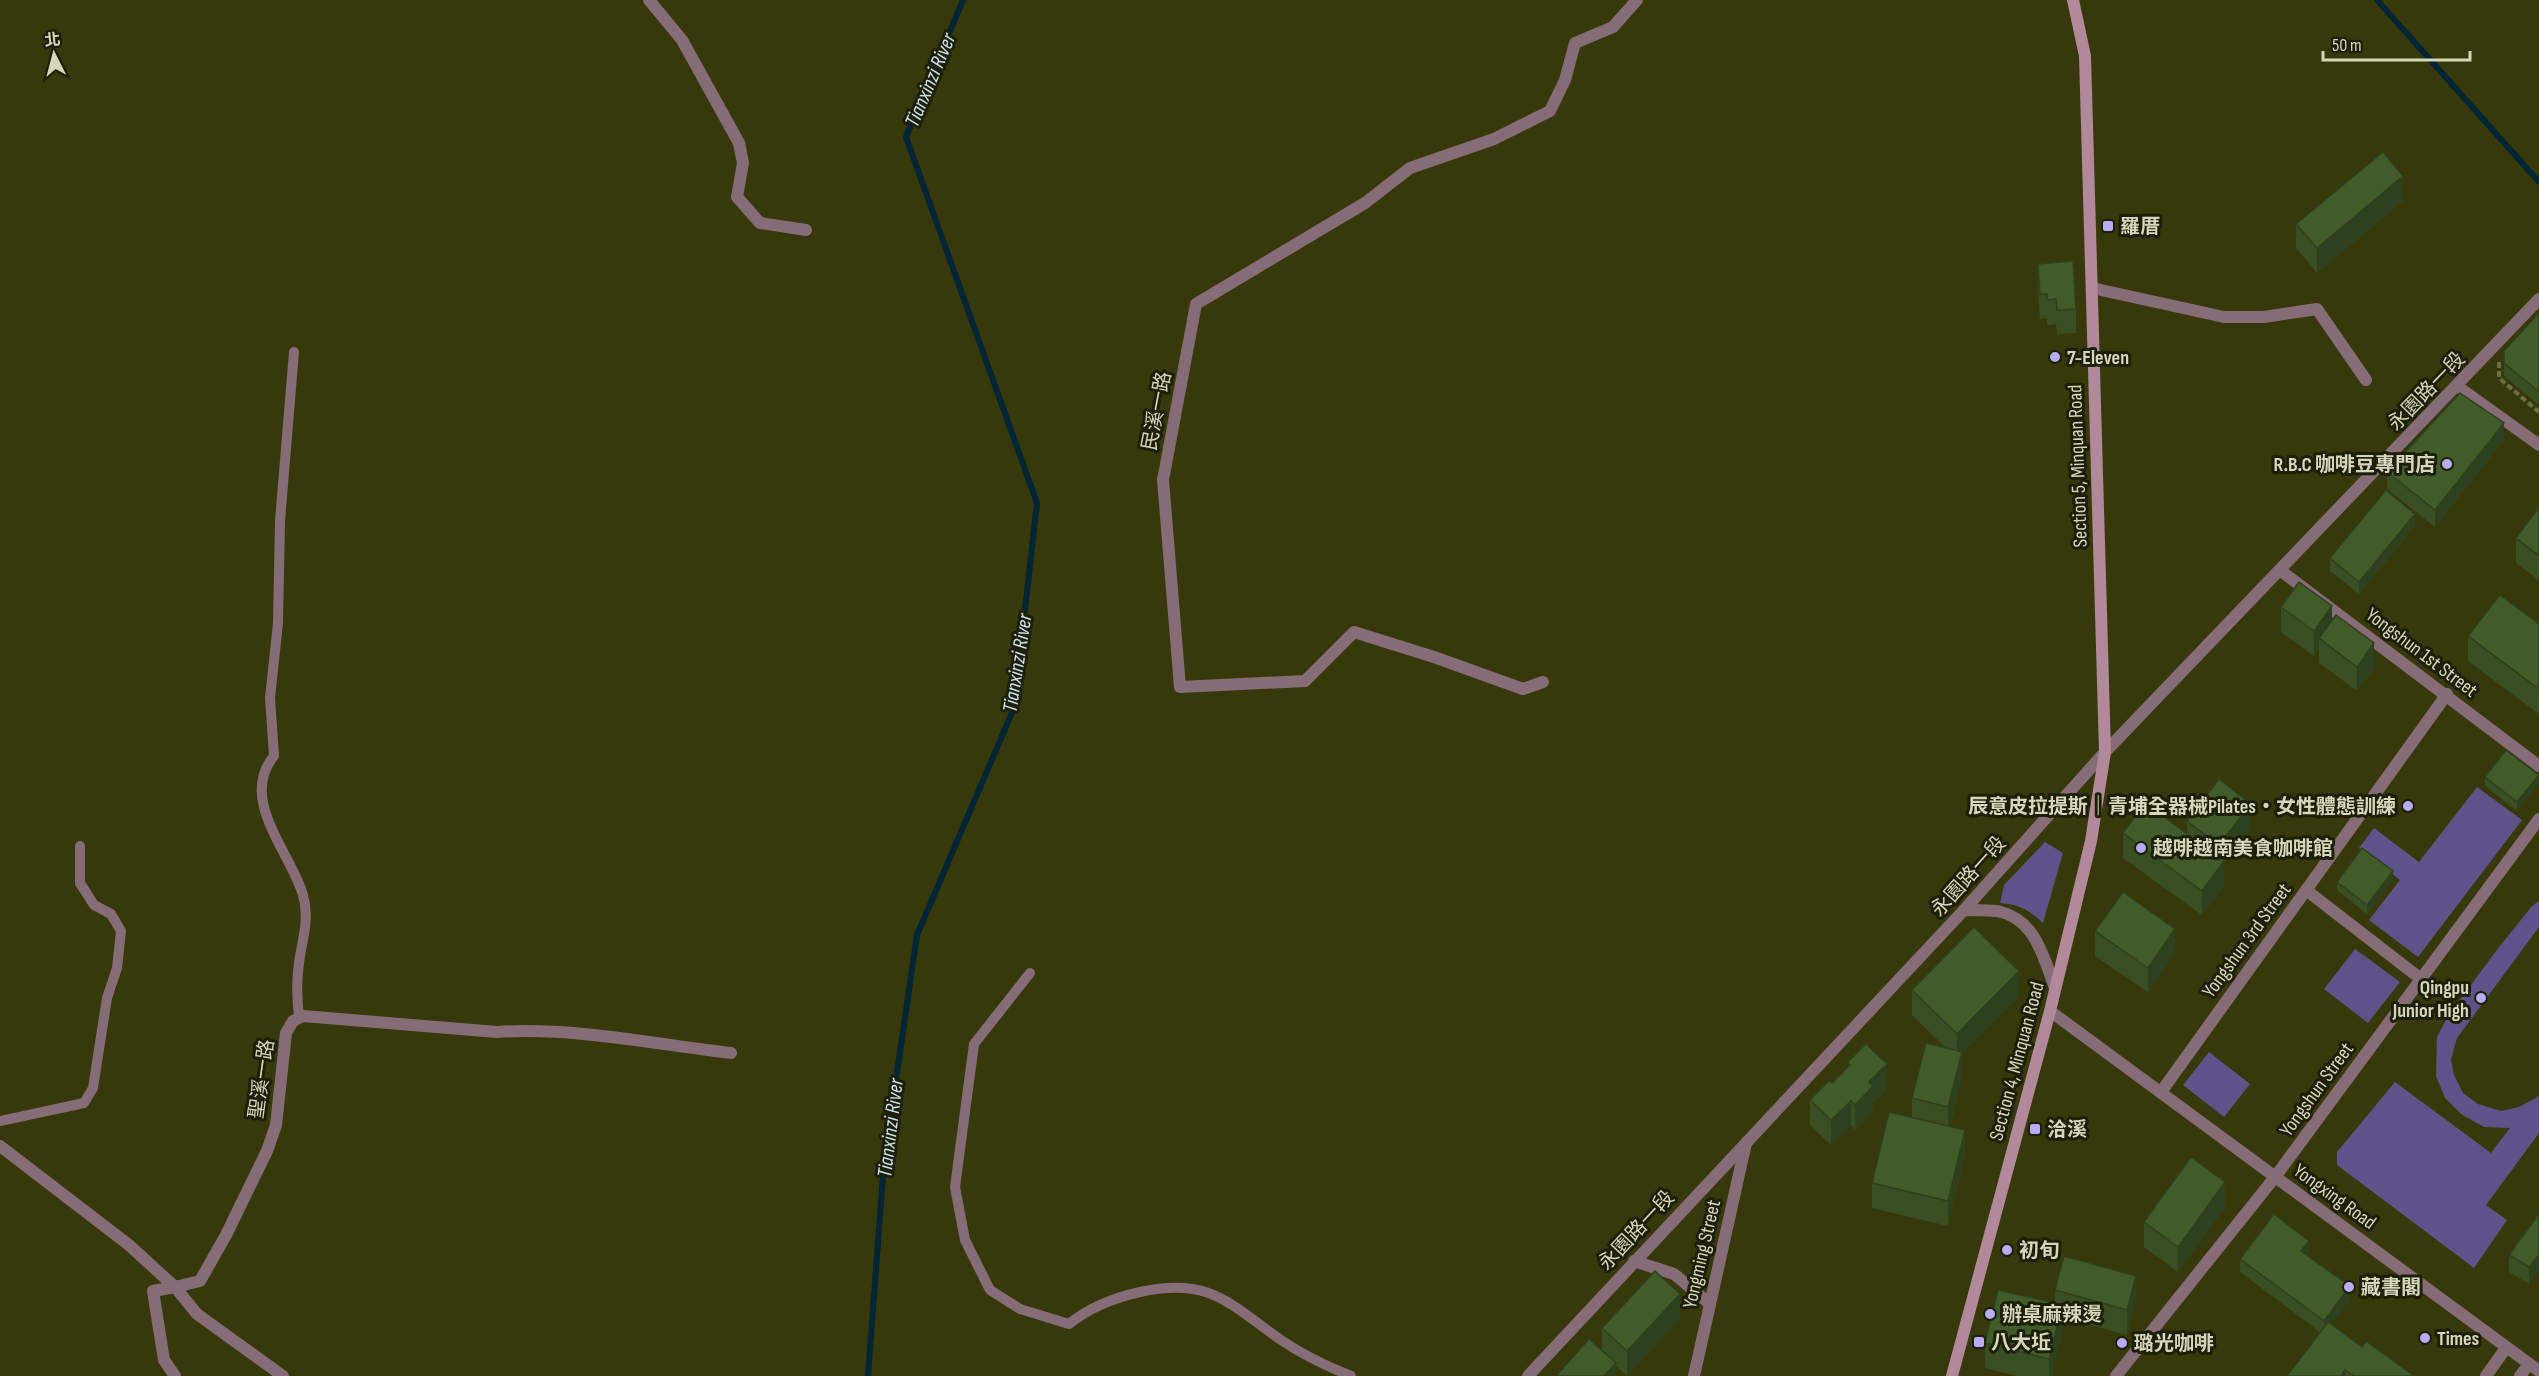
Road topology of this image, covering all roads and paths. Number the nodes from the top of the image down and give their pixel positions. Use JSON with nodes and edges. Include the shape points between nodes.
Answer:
{"nodes":[{"id":1,"x":649,"y":0,"type":"edge"},
{"id":2,"x":1637,"y":0,"type":"edge"},
{"id":3,"x":2073,"y":0,"type":"edge"},
{"id":4,"x":806,"y":230,"type":"dead end"},
{"id":5,"x":2091,"y":288,"type":"junction"},
{"id":6,"x":2539,"y":299,"type":"edge"},
{"id":7,"x":294,"y":352,"type":"dead end"},
{"id":8,"x":2507,"y":354,"type":"edge"},
{"id":9,"x":2366,"y":380,"type":"dead end"},
{"id":10,"x":2457,"y":386,"type":"junction"},
{"id":11,"x":2539,"y":412,"type":"edge"},
{"id":12,"x":2539,"y":445,"type":"edge"},
{"id":13,"x":2281,"y":571,"type":"junction"},
{"id":14,"x":1543,"y":682,"type":"dead end"},
{"id":15,"x":2447,"y":694,"type":"junction"},
{"id":16,"x":2105,"y":752,"type":"junction"},
{"id":17,"x":2539,"y":766,"type":"edge"},
{"id":18,"x":2539,"y":819,"type":"edge"},
{"id":19,"x":80,"y":846,"type":"dead end"},
{"id":20,"x":2306,"y":891,"type":"junction"},
{"id":21,"x":1964,"y":910,"type":"junction"},
{"id":22,"x":1030,"y":973,"type":"dead end"},
{"id":23,"x":2421,"y":980,"type":"junction"},
{"id":24,"x":2055,"y":988,"type":"junction"},
{"id":25,"x":2050,"y":1011,"type":"junction"},
{"id":26,"x":299,"y":1018,"type":"junction"},
{"id":27,"x":731,"y":1053,"type":"dead end"},
{"id":28,"x":2160,"y":1092,"type":"junction"},
{"id":29,"x":0,"y":1121,"type":"edge"},
{"id":30,"x":1747,"y":1141,"type":"junction"},
{"id":31,"x":0,"y":1146,"type":"edge"},
{"id":32,"x":2275,"y":1177,"type":"junction"},
{"id":33,"x":1634,"y":1261,"type":"junction"},
{"id":34,"x":175,"y":1287,"type":"junction"},
{"id":35,"x":1710,"y":1304,"type":"junction"},
{"id":36,"x":2506,"y":1348,"type":"junction"},
{"id":37,"x":2534,"y":1367,"type":"edge"},
{"id":38,"x":175,"y":1376,"type":"edge"},
{"id":39,"x":283,"y":1376,"type":"edge"},
{"id":40,"x":1351,"y":1376,"type":"edge"},
{"id":41,"x":1528,"y":1376,"type":"edge"},
{"id":42,"x":1694,"y":1376,"type":"edge"},
{"id":43,"x":1952,"y":1376,"type":"edge"},
{"id":44,"x":2116,"y":1376,"type":"edge"},
{"id":45,"x":2486,"y":1376,"type":"edge"},
{"id":46,"x":2520,"y":1376,"type":"edge"}],
"edges":[{"from":1,"to":4,"type":"street","via":[[682,40],[739,143],[743,163],[737,197],[760,224]]},
{"from":2,"to":14,"type":"street","name":"民溪一路","via":[[1613,27],[1575,43],[1565,80],[1550,111],[1494,140],[1410,168],[1365,203],[1196,304],[1163,480],[1180,687],[1305,681],[1354,632],[1523,689]]},
{"from":3,"to":5,"type":"street","name":"Section 5, Minquan Road","via":[[2085,56]]},
{"from":5,"to":9,"type":"street","via":[[2224,317],[2264,317],[2317,309]]},
{"from":5,"to":16,"type":"street","name":"Section 5, Minquan Road"},
{"from":6,"to":10,"type":"street","name":"永園路一段"},
{"from":7,"to":26,"type":"lane","via":[[270,698],[274,756],[265,766],[263,801],[268,822],[303,895],[307,920],[297,980]]},
{"from":8,"to":11,"type":"path","via":[[2499,362],[2499,378]]},
{"from":10,"to":12,"type":"street"},
{"from":10,"to":13,"type":"street","name":"永園路一段"},
{"from":13,"to":15,"type":"street","name":"Yongshun 1st Street"},
{"from":13,"to":16,"type":"street","name":"永園路一段"},
{"from":15,"to":17,"type":"street","name":"Yongshun 1st Street"},
{"from":15,"to":20,"type":"street","name":"Yongshun 3rd Street"},
{"from":16,"to":21,"type":"street","name":"永園路一段"},
{"from":16,"to":24,"type":"street","name":"Section 4, Minquan Road","via":[[2091,841]]},
{"from":18,"to":23,"type":"street","name":"Yongshun Street"},
{"from":19,"to":29,"type":"lane","via":[[80,883],[94,905],[111,914],[121,931],[93,1088],[84,1103]]},
{"from":20,"to":23,"type":"street"},
{"from":20,"to":28,"type":"street","name":"Yongshun 3rd Street"},
{"from":21,"to":24,"type":"street","via":[[2001,912],[2023,922],[2039,944]]},
{"from":21,"to":30,"type":"street","name":"永園路一段"},
{"from":22,"to":40,"type":"lane","via":[[974,1044],[955,1187],[965,1240],[990,1290],[1020,1310],[1069,1324],[1084,1312],[1121,1296],[1172,1286],[1210,1293],[1243,1310],[1317,1362]]},
{"from":23,"to":32,"type":"street","name":"Yongshun Street"},
{"from":24,"to":25,"type":"street","name":"Section 4, Minquan Road"},
{"from":25,"to":28,"type":"street","name":"Yongxing Road"},
{"from":25,"to":43,"type":"street","name":"Section 4, Minquan Road"},
{"from":26,"to":27,"type":"street","via":[[497,1032],[523,1030]]},
{"from":26,"to":34,"type":"street","name":"聖溪一路","via":[[286,1033],[276,1125],[267,1151],[200,1281]]},
{"from":28,"to":32,"type":"street","name":"Yongxing Road"},
{"from":30,"to":33,"type":"street","name":"永園路一段"},
{"from":30,"to":35,"type":"street","name":"Yongming Street"},
{"from":31,"to":34,"type":"street","via":[[129,1245]]},
{"from":32,"to":36,"type":"street","name":"Yongxing Road"},
{"from":32,"to":44,"type":"street","name":"Yongshun Street"},
{"from":33,"to":35,"type":"street","via":[[1674,1274]]},
{"from":33,"to":41,"type":"street","name":"永園路一段"},
{"from":34,"to":38,"type":"street","name":"聖溪一路","via":[[153,1291],[164,1360]]},
{"from":34,"to":39,"type":"street","via":[[197,1314]]},
{"from":35,"to":42,"type":"street","name":"Yongming Street"},
{"from":36,"to":37,"type":"street","name":"Yongxing Road"},
{"from":36,"to":45,"type":"street"},
{"from":37,"to":46,"type":"street"}]}
